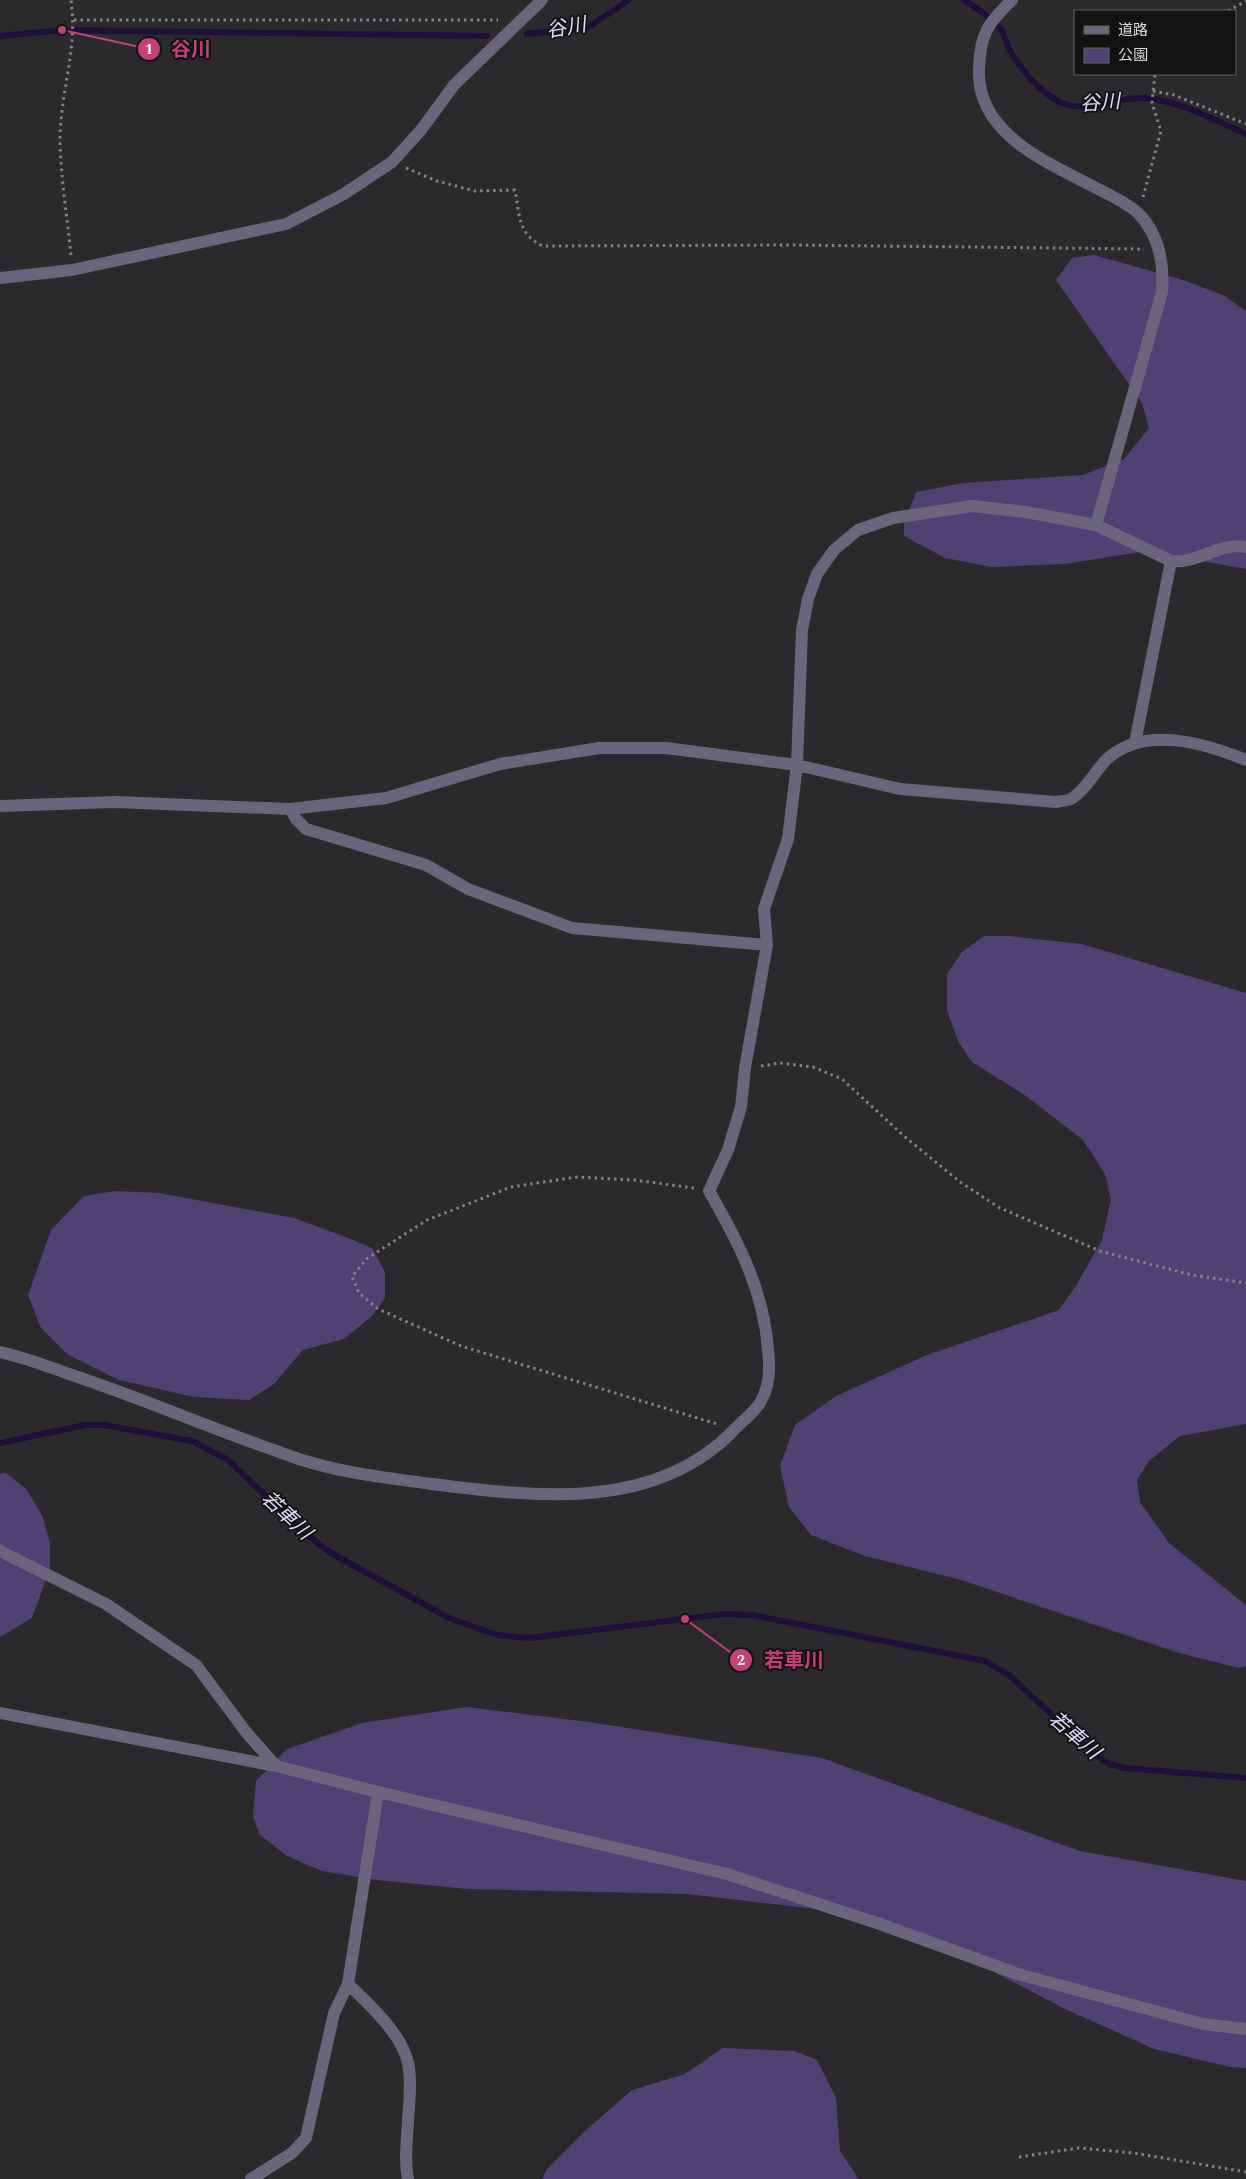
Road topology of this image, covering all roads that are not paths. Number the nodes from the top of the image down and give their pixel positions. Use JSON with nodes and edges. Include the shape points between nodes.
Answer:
{"nodes":[{"id":1,"x":542,"y":0,"type":"edge"},
{"id":2,"x":1012,"y":0,"type":"edge"},
{"id":3,"x":0,"y":278,"type":"edge"},
{"id":4,"x":1096,"y":525,"type":"junction"},
{"id":5,"x":1246,"y":547,"type":"edge"},
{"id":6,"x":1171,"y":561,"type":"junction"},
{"id":7,"x":1135,"y":743,"type":"junction"},
{"id":8,"x":1246,"y":760,"type":"edge"},
{"id":9,"x":797,"y":765,"type":"junction"},
{"id":10,"x":0,"y":806,"type":"edge"},
{"id":11,"x":290,"y":809,"type":"junction"},
{"id":12,"x":767,"y":945,"type":"junction"},
{"id":13,"x":0,"y":1352,"type":"edge"},
{"id":14,"x":0,"y":1551,"type":"edge"},
{"id":15,"x":0,"y":1713,"type":"edge"},
{"id":16,"x":276,"y":1766,"type":"junction"},
{"id":17,"x":378,"y":1792,"type":"junction"},
{"id":18,"x":348,"y":1984,"type":"junction"},
{"id":19,"x":1246,"y":2028,"type":"edge"},
{"id":20,"x":251,"y":2179,"type":"edge"},
{"id":21,"x":408,"y":2179,"type":"edge"}],
"edges":[{"from":1,"to":3,"type":"street","via":[[454,86],[392,162],[344,194],[286,224],[72,270]]},
{"from":2,"to":4,"type":"street","via":[[987,27],[980,51],[978,80],[983,101],[992,117],[1014,141],[1139,213],[1159,249],[1163,272],[1162,292]]},
{"from":4,"to":6,"type":"street"},
{"from":4,"to":9,"type":"street","via":[[972,506],[893,518],[858,530],[834,550],[817,574],[808,599],[802,630]]},
{"from":5,"to":6,"type":"street","via":[[1222,549],[1182,562]]},
{"from":6,"to":7,"type":"street"},
{"from":7,"to":8,"type":"street","via":[[1166,739],[1219,749]]},
{"from":7,"to":9,"type":"street","via":[[1108,758],[1070,799],[1056,802],[900,789]]},
{"from":9,"to":11,"type":"street","via":[[666,748],[599,748],[500,764],[386,798]]},
{"from":9,"to":12,"type":"street","via":[[788,839],[764,909]]},
{"from":10,"to":11,"type":"street","via":[[115,802]]},
{"from":11,"to":12,"type":"street","via":[[306,829],[426,865],[468,889],[572,928]]},
{"from":12,"to":13,"type":"street","via":[[741,1108],[728,1150],[709,1190],[734,1232],[750,1269],[766,1323],[770,1371],[761,1401],[716,1448],[684,1468],[650,1482],[592,1493],[536,1496],[378,1477],[302,1460],[88,1380]]},
{"from":14,"to":16,"type":"street","via":[[106,1604],[196,1665]]},
{"from":15,"to":16,"type":"street"},
{"from":16,"to":17,"type":"street"},
{"from":17,"to":18,"type":"street"},
{"from":17,"to":19,"type":"street","via":[[727,1874],[1018,1974],[1203,2024]]},
{"from":18,"to":20,"type":"street","via":[[334,2013],[306,2138],[292,2153]]},
{"from":18,"to":21,"type":"street","via":[[372,2006],[398,2039],[408,2062]]}]}
